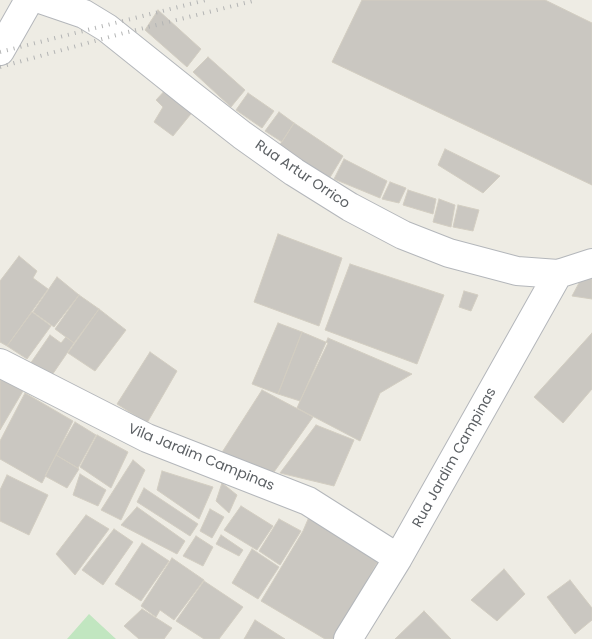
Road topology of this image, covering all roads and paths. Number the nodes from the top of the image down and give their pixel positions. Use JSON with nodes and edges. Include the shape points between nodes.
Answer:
{"nodes":[{"id":1,"x":28,"y":0,"type":"edge"},
{"id":2,"x":43,"y":0,"type":"edge"},
{"id":3,"x":0,"y":51,"type":"edge"},
{"id":4,"x":592,"y":263,"type":"edge"},
{"id":5,"x":558,"y":274,"type":"junction"},
{"id":6,"x":0,"y":363,"type":"edge"},
{"id":7,"x":398,"y":558,"type":"junction"},
{"id":8,"x":348,"y":639,"type":"edge"}],
"edges":[{"from":1,"to":3,"type":"street"},
{"from":2,"to":5,"type":"street","name":"Rua Artur Orrico","via":[[84,14],[107,28],[242,135],[350,208],[403,235],[449,253],[517,271]]},
{"from":4,"to":5,"type":"street","name":"Rua Artur Orrico"},
{"from":5,"to":7,"type":"street","name":"Rua Jardim Campinas"},
{"from":6,"to":7,"type":"street","name":"Vila Jardim Campinas","via":[[147,438],[308,501]]},
{"from":7,"to":8,"type":"street","name":"Rua Jardim Campinas"}]}
